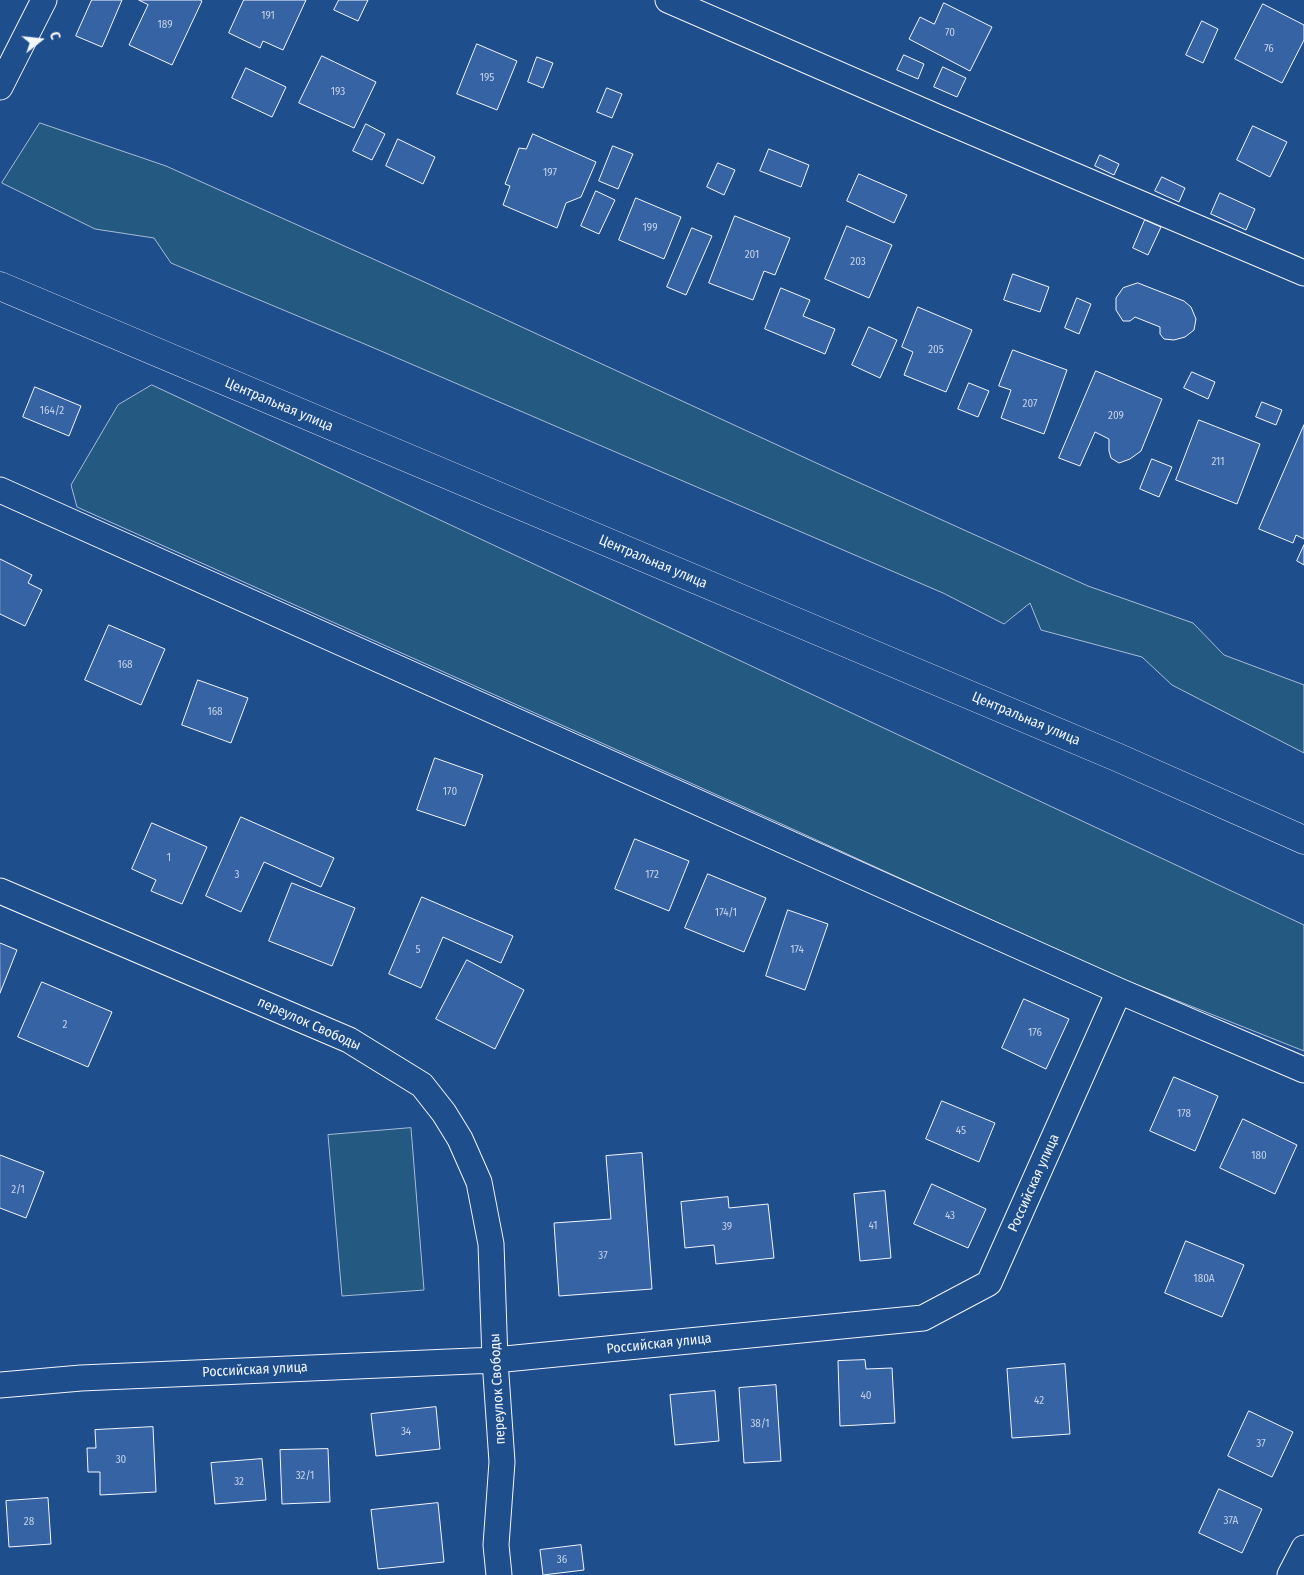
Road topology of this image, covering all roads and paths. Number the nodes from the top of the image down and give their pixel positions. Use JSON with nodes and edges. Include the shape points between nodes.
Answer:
{"nodes":[{"id":1,"x":44,"y":0,"type":"edge"},
{"id":2,"x":668,"y":0,"type":"edge"},
{"id":3,"x":0,"y":87,"type":"edge"},
{"id":4,"x":1304,"y":273,"type":"edge"},
{"id":5,"x":0,"y":286,"type":"edge"},
{"id":6,"x":0,"y":490,"type":"edge"},
{"id":7,"x":1304,"y":840,"type":"edge"},
{"id":8,"x":0,"y":891,"type":"edge"},
{"id":9,"x":1119,"y":991,"type":"junction"},
{"id":10,"x":1304,"y":1070,"type":"edge"},
{"id":11,"x":495,"y":1360,"type":"junction"},
{"id":12,"x":0,"y":1385,"type":"edge"},
{"id":13,"x":1304,"y":1548,"type":"edge"},
{"id":14,"x":499,"y":1575,"type":"edge"},
{"id":15,"x":1290,"y":1575,"type":"edge"}],
"edges":[{"from":1,"to":3,"type":"street"},
{"from":2,"to":4,"type":"street"},
{"from":5,"to":7,"type":"street","name":"Центральная улица","via":[[1119,758]]},
{"from":6,"to":9,"type":"street"},
{"from":8,"to":11,"type":"street","name":"переулок Свободы","via":[[349,1040],[422,1085],[460,1139],[479,1182],[491,1244]]},
{"from":9,"to":10,"type":"street"},
{"from":9,"to":11,"type":"street","name":"Российская улица","via":[[989,1283],[923,1318]]},
{"from":11,"to":12,"type":"street","name":"Российская улица","via":[[81,1378]]},
{"from":11,"to":14,"type":"street","name":"переулок Свободы","via":[[502,1462],[496,1545]]},
{"from":13,"to":15,"type":"street"}]}
